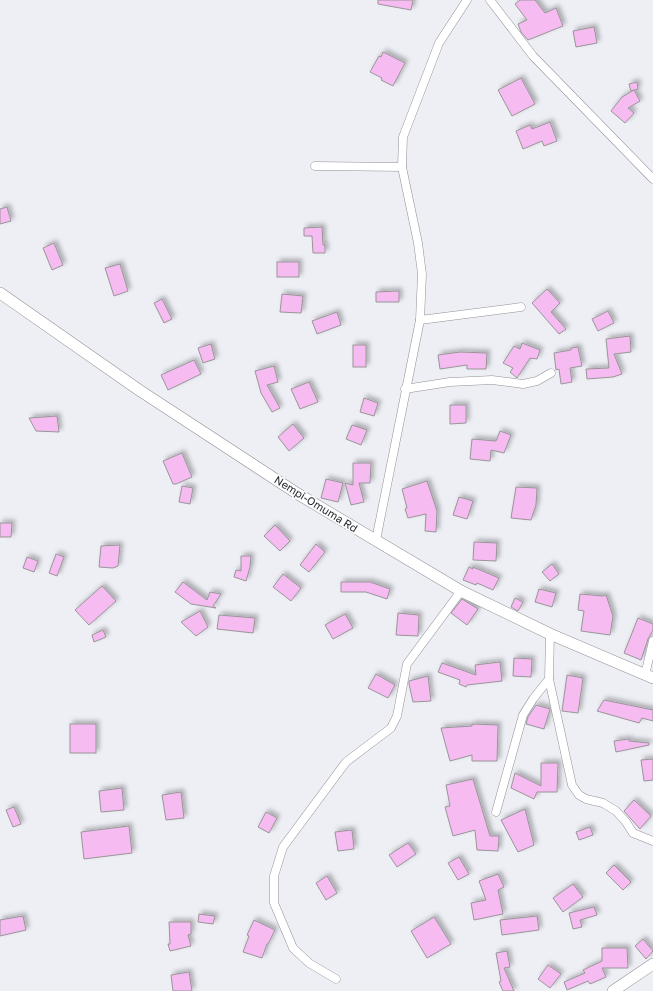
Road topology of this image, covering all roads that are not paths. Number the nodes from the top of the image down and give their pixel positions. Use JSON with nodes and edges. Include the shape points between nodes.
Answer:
{"nodes":[{"id":1,"x":467,"y":0,"type":"edge"},
{"id":2,"x":490,"y":0,"type":"edge"},
{"id":3,"x":315,"y":166,"type":"dead end"},
{"id":4,"x":402,"y":167,"type":"junction"},
{"id":5,"x":653,"y":179,"type":"edge"},
{"id":6,"x":0,"y":294,"type":"edge"},
{"id":7,"x":521,"y":307,"type":"dead end"},
{"id":8,"x":420,"y":320,"type":"junction"},
{"id":9,"x":550,"y":373,"type":"dead end"},
{"id":10,"x":405,"y":390,"type":"junction"},
{"id":11,"x":376,"y":540,"type":"junction"},
{"id":12,"x":462,"y":591,"type":"junction"},
{"id":13,"x":550,"y":634,"type":"junction"},
{"id":14,"x":653,"y":640,"type":"edge"},
{"id":15,"x":649,"y":676,"type":"edge"},
{"id":16,"x":549,"y":679,"type":"junction"},
{"id":17,"x":496,"y":812,"type":"dead end"},
{"id":18,"x":653,"y":841,"type":"edge"},
{"id":19,"x":653,"y":964,"type":"edge"},
{"id":20,"x":336,"y":979,"type":"dead end"},
{"id":21,"x":613,"y":991,"type":"edge"}],
"edges":[{"from":1,"to":4,"type":"street","via":[[436,50],[403,137]]},
{"from":2,"to":5,"type":"street","via":[[533,56]]},
{"from":3,"to":4,"type":"street"},
{"from":4,"to":8,"type":"street","via":[[422,274]]},
{"from":6,"to":11,"type":"street","name":"Nempi-Omuma Rd","via":[[139,390],[298,494]]},
{"from":7,"to":8,"type":"street"},
{"from":8,"to":10,"type":"street"},
{"from":9,"to":10,"type":"street","via":[[537,381],[522,384],[492,380],[450,382]]},
{"from":10,"to":11,"type":"street"},
{"from":11,"to":12,"type":"street","name":"Nempi-Omuma Rd"},
{"from":12,"to":13,"type":"street","name":"Nempi-Omuma Rd"},
{"from":12,"to":20,"type":"street","via":[[408,664],[397,716],[391,728],[346,762],[283,847],[276,868],[274,902],[293,948],[310,963]]},
{"from":13,"to":15,"type":"street","name":"Nempi-Omuma Rd"},
{"from":13,"to":16,"type":"street"},
{"from":14,"to":15,"type":"street"},
{"from":16,"to":17,"type":"street","via":[[523,715]]},
{"from":16,"to":18,"type":"street","via":[[572,784],[579,795],[603,803],[616,811],[633,832]]},
{"from":19,"to":21,"type":"street"}]}
